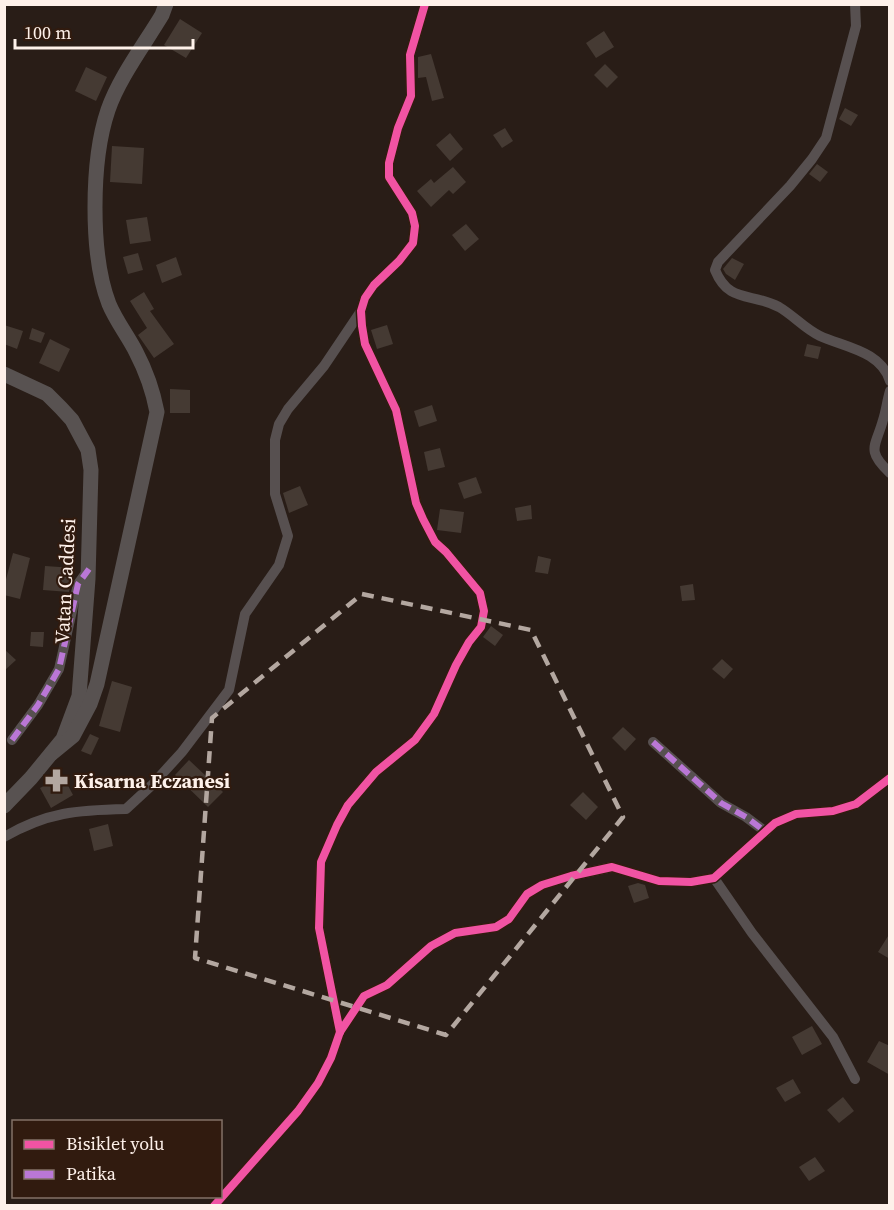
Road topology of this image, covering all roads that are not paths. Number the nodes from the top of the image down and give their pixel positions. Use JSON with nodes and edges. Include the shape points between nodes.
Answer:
{"nodes":[{"id":1,"x":166,"y":4,"type":"edge"},
{"id":2,"x":425,"y":4,"type":"edge"},
{"id":3,"x":855,"y":4,"type":"edge"},
{"id":4,"x":361,"y":311,"type":"junction"},
{"id":5,"x":4,"y":374,"type":"edge"},
{"id":6,"x":890,"y":381,"type":"edge"},
{"id":7,"x":890,"y":391,"type":"edge"},
{"id":8,"x":890,"y":472,"type":"edge"},
{"id":9,"x":89,"y":569,"type":"junction"},
{"id":10,"x":12,"y":740,"type":"dead end"},
{"id":11,"x":653,"y":742,"type":"dead end"},
{"id":12,"x":51,"y":754,"type":"junction"},
{"id":13,"x":890,"y":778,"type":"edge"},
{"id":14,"x":4,"y":806,"type":"edge"},
{"id":15,"x":766,"y":832,"type":"junction"},
{"id":16,"x":4,"y":837,"type":"edge"},
{"id":17,"x":714,"y":878,"type":"junction"},
{"id":18,"x":340,"y":1032,"type":"junction"},
{"id":19,"x":855,"y":1079,"type":"dead end"},
{"id":20,"x":222,"y":1197,"type":"edge"}],
"edges":[{"from":1,"to":12,"type":"street","via":[[108,110],[98,158],[95,242],[110,305],[138,354],[153,390],[157,412],[97,684],[74,736]]},
{"from":2,"to":4,"type":"street","via":[[410,55],[411,96],[389,164],[389,177],[412,213],[413,243],[374,285]]},
{"from":3,"to":6,"type":"street","via":[[856,26],[826,138],[790,186],[714,270],[730,292],[777,306],[818,335],[873,357]]},
{"from":4,"to":16,"type":"street","via":[[279,424],[274,440],[275,494],[287,543],[279,565],[245,614],[229,690],[182,752],[126,809],[63,813]]},
{"from":4,"to":18,"type":"street","via":[[365,344],[396,410],[416,502],[435,542],[480,593],[484,611],[481,627],[456,665],[434,714],[415,740],[376,772],[348,805],[321,862],[319,928]]},
{"from":5,"to":9,"type":"street","name":"Vatan Caddesi","via":[[47,394],[72,420],[88,450]]},
{"from":7,"to":8,"type":"street","via":[[874,441],[878,462]]},
{"from":9,"to":10,"type":"street","via":[[78,585],[59,669]]},
{"from":9,"to":12,"type":"street","name":"Vatan Caddesi","via":[[79,696],[63,740]]},
{"from":11,"to":15,"type":"street","via":[[721,803]]},
{"from":12,"to":14,"type":"street","name":"Vatan Caddesi"},
{"from":13,"to":15,"type":"street","via":[[856,804],[833,811],[796,814],[775,823]]},
{"from":15,"to":17,"type":"street"},
{"from":17,"to":18,"type":"street","via":[[659,881],[612,867],[542,885],[527,894],[509,919],[496,927],[455,933],[431,946],[387,985],[364,996]]},
{"from":17,"to":19,"type":"street","via":[[833,1037]]},
{"from":18,"to":20,"type":"street","via":[[318,1083],[298,1111]]}]}
